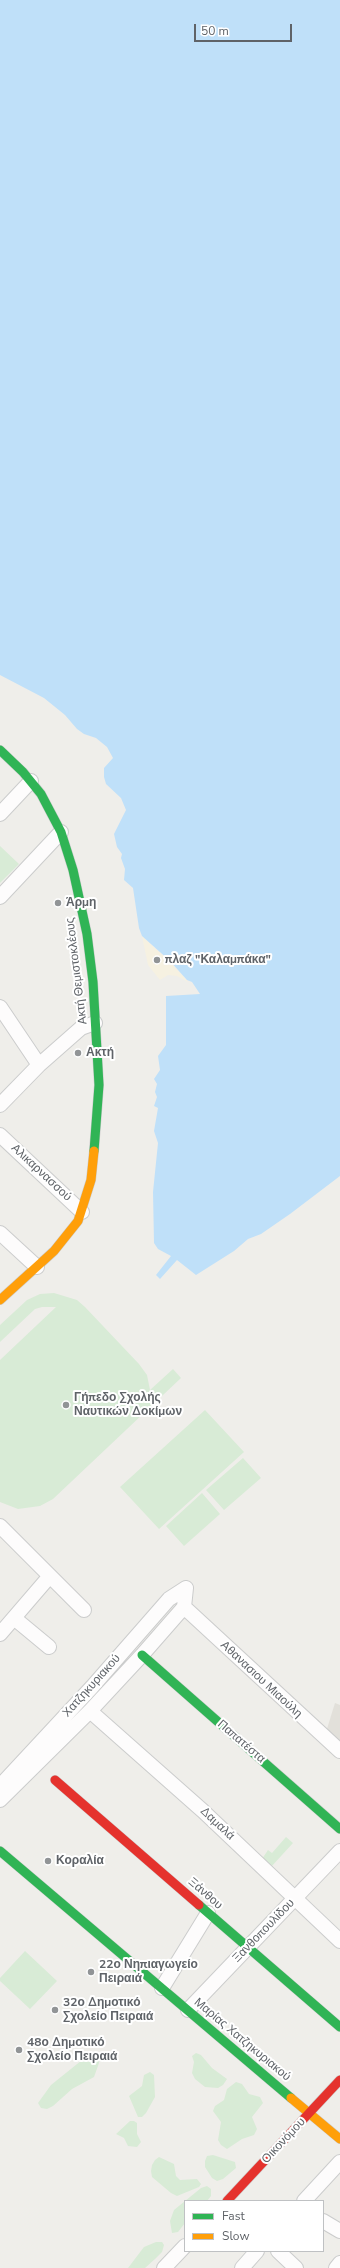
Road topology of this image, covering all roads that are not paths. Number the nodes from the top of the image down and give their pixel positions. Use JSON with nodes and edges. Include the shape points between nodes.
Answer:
{"nodes":[{"id":1,"x":0,"y":750,"type":"edge"},
{"id":2,"x":31,"y":781,"type":"junction"},
{"id":3,"x":0,"y":814,"type":"edge"},
{"id":4,"x":61,"y":832,"type":"junction"},
{"id":5,"x":0,"y":898,"type":"edge"},
{"id":6,"x":0,"y":1007,"type":"edge"},
{"id":7,"x":95,"y":1023,"type":"junction"},
{"id":8,"x":39,"y":1065,"type":"junction"},
{"id":9,"x":0,"y":1104,"type":"edge"},
{"id":10,"x":0,"y":1135,"type":"edge"},
{"id":11,"x":82,"y":1212,"type":"junction"},
{"id":12,"x":0,"y":1233,"type":"edge"},
{"id":13,"x":36,"y":1267,"type":"junction"},
{"id":14,"x":0,"y":1300,"type":"edge"},
{"id":15,"x":0,"y":1526,"type":"edge"},
{"id":16,"x":49,"y":1577,"type":"junction"},
{"id":17,"x":184,"y":1607,"type":"junction"},
{"id":18,"x":84,"y":1610,"type":"dead end"},
{"id":19,"x":8,"y":1618,"type":"edge"},
{"id":20,"x":0,"y":1634,"type":"edge"},
{"id":21,"x":48,"y":1647,"type":"dead end"},
{"id":22,"x":142,"y":1655,"type":"junction"},
{"id":23,"x":90,"y":1711,"type":"junction"},
{"id":24,"x":340,"y":1751,"type":"edge"},
{"id":25,"x":55,"y":1780,"type":"dead end"},
{"id":26,"x":0,"y":1786,"type":"edge"},
{"id":27,"x":0,"y":1800,"type":"edge"},
{"id":28,"x":340,"y":1829,"type":"edge"},
{"id":29,"x":0,"y":1851,"type":"edge"},
{"id":30,"x":340,"y":1851,"type":"edge"},
{"id":31,"x":295,"y":1899,"type":"junction"},
{"id":32,"x":208,"y":1913,"type":"junction"},
{"id":33,"x":340,"y":1941,"type":"edge"},
{"id":34,"x":249,"y":1948,"type":"junction"},
{"id":35,"x":162,"y":1988,"type":"junction"},
{"id":36,"x":188,"y":2010,"type":"junction"},
{"id":37,"x":340,"y":2027,"type":"edge"},
{"id":38,"x":340,"y":2080,"type":"edge"},
{"id":39,"x":310,"y":2113,"type":"junction"},
{"id":40,"x":340,"y":2139,"type":"edge"},
{"id":41,"x":340,"y":2162,"type":"edge"},
{"id":42,"x":228,"y":2200,"type":"edge"},
{"id":43,"x":305,"y":2200,"type":"edge"},
{"id":44,"x":324,"y":2222,"type":"edge"},
{"id":45,"x":340,"y":2231,"type":"edge"},
{"id":46,"x":184,"y":2247,"type":"edge"},
{"id":47,"x":256,"y":2252,"type":"edge"},
{"id":48,"x":279,"y":2252,"type":"edge"},
{"id":49,"x":340,"y":2264,"type":"edge"},
{"id":50,"x":164,"y":2268,"type":"edge"},
{"id":51,"x":242,"y":2268,"type":"edge"},
{"id":52,"x":296,"y":2268,"type":"edge"},
{"id":53,"x":336,"y":2268,"type":"edge"}],
"edges":[{"from":1,"to":2,"type":"street","name":"Ακτή Θεμιστοκλέους"},
{"from":2,"to":3,"type":"street"},
{"from":2,"to":4,"type":"street","name":"Ακτή Θεμιστοκλέους","via":[[41,794]]},
{"from":4,"to":5,"type":"street"},
{"from":4,"to":7,"type":"street","name":"Ακτή Θεμιστοκλέους","via":[[73,870],[87,934]]},
{"from":6,"to":8,"type":"street"},
{"from":7,"to":8,"type":"street","via":[[81,1028]]},
{"from":7,"to":11,"type":"street","name":"Ακτή Θεμιστοκλέους","via":[[98,1111],[91,1180]]},
{"from":8,"to":9,"type":"street"},
{"from":10,"to":11,"type":"street","name":"Αλικαρνασσού"},
{"from":11,"to":13,"type":"street","name":"Ακτή Θεμιστοκλέους","via":[[70,1233]]},
{"from":12,"to":13,"type":"street"},
{"from":13,"to":14,"type":"street","name":"Ακτή Θεμιστοκλέους"},
{"from":15,"to":16,"type":"street"},
{"from":16,"to":18,"type":"street"},
{"from":16,"to":19,"type":"street"},
{"from":17,"to":22,"type":"street","name":"Χατζηκυριακού"},
{"from":17,"to":24,"type":"street","name":"Αθανασιου Μιαούλη"},
{"from":17,"to":26,"type":"street","name":"Χατζηκυριακού","via":[[186,1588],[169,1599]]},
{"from":19,"to":20,"type":"street"},
{"from":19,"to":21,"type":"street"},
{"from":22,"to":23,"type":"street","name":"Χατζηκυριακού"},
{"from":22,"to":28,"type":"street","name":"Παπατέστα"},
{"from":23,"to":27,"type":"street","name":"Χατζηκυριακού"},
{"from":23,"to":31,"type":"street","name":"Δαμαλά","via":[[203,1811]]},
{"from":25,"to":32,"type":"street","name":"Ξάνθου"},
{"from":29,"to":35,"type":"street","name":"Μαρίας Χατζηκυριακού"},
{"from":30,"to":31,"type":"street","name":"Ξανθοπουλίδου"},
{"from":31,"to":33,"type":"street","name":"Δαμαλά"},
{"from":31,"to":34,"type":"street","name":"Ξανθοπουλίδου"},
{"from":32,"to":34,"type":"street","name":"Ξάνθου"},
{"from":32,"to":35,"type":"street"},
{"from":34,"to":36,"type":"street","name":"Ξανθοπουλίδου"},
{"from":34,"to":37,"type":"street","name":"Ξάνθου"},
{"from":35,"to":36,"type":"street","name":"Μαρίας Χατζηκυριακού"},
{"from":36,"to":39,"type":"street","name":"Μαρίας Χατζηκυριακού"},
{"from":38,"to":39,"type":"street","name":"Οικονόμου"},
{"from":39,"to":40,"type":"street","name":"Μαρίας Χατζηκυριακού"},
{"from":39,"to":42,"type":"street","name":"Οικονόμου"},
{"from":41,"to":43,"type":"street"},
{"from":44,"to":45,"type":"street"},
{"from":46,"to":50,"type":"street"},
{"from":47,"to":51,"type":"street"},
{"from":48,"to":52,"type":"street"},
{"from":49,"to":53,"type":"street"}]}
